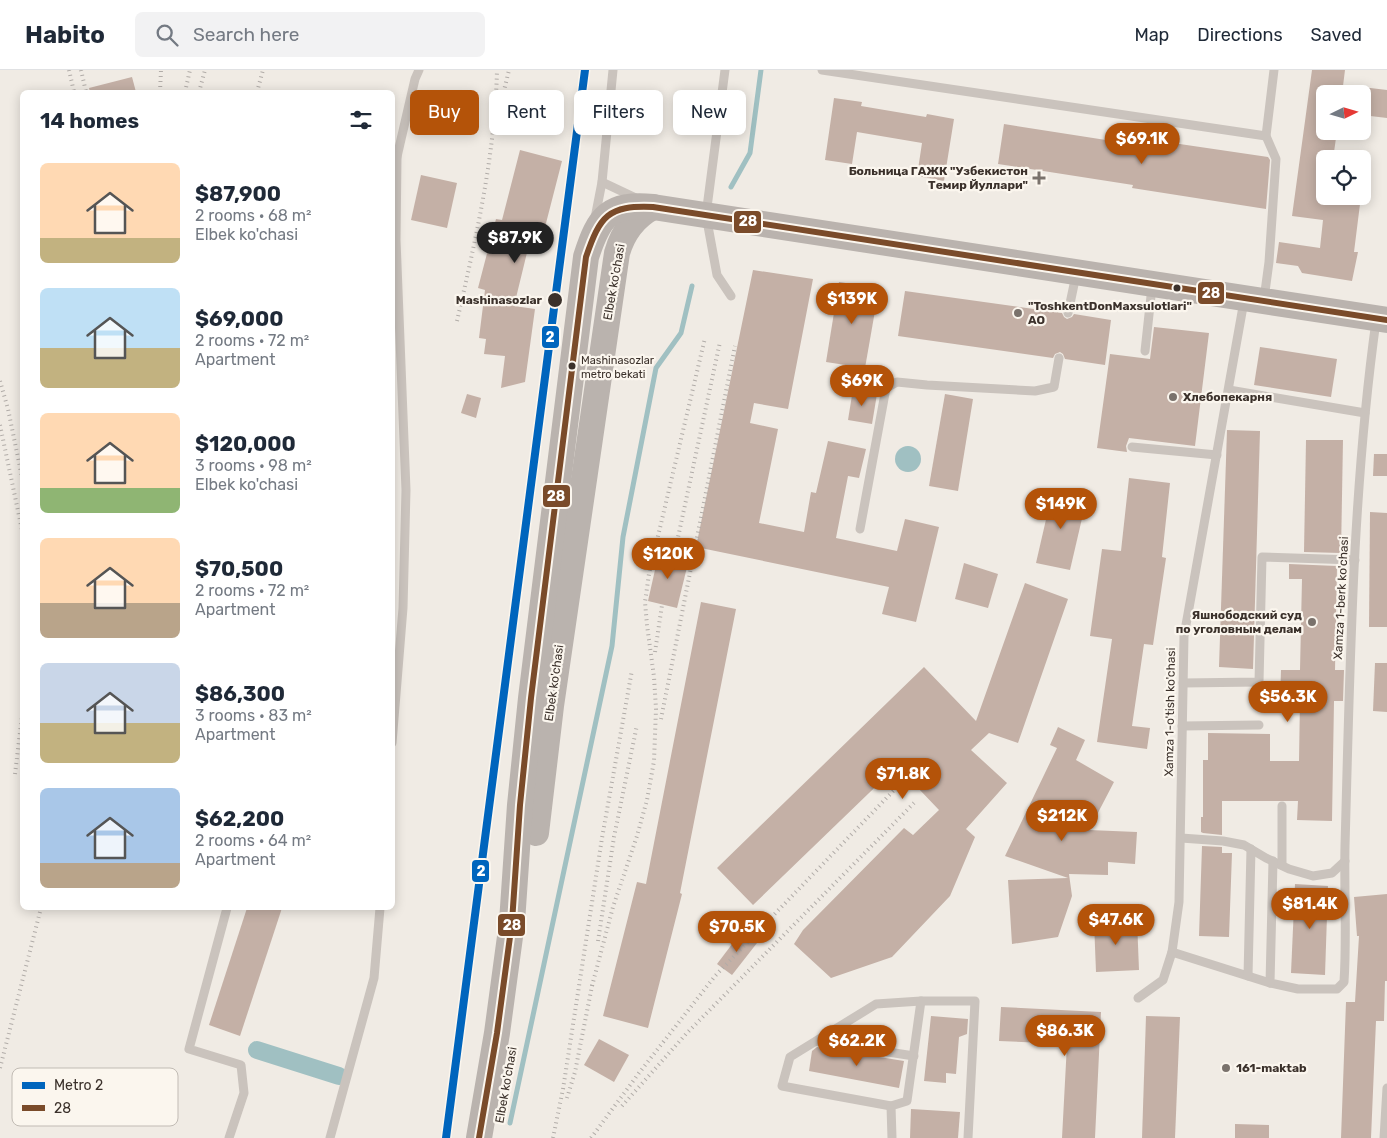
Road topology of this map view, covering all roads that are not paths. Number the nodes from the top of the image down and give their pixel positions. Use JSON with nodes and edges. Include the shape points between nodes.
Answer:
{"nodes":[{"id":1,"x":419,"y":70,"type":"edge"},
{"id":2,"x":613,"y":70,"type":"edge"},
{"id":3,"x":725,"y":70,"type":"edge"},
{"id":4,"x":822,"y":70,"type":"edge"},
{"id":5,"x":1274,"y":70,"type":"edge"},
{"id":6,"x":1266,"y":136,"type":"junction"},
{"id":7,"x":397,"y":156,"type":"junction"},
{"id":8,"x":395,"y":164,"type":"edge"},
{"id":9,"x":602,"y":182,"type":"junction"},
{"id":10,"x":653,"y":207,"type":"junction"},
{"id":11,"x":706,"y":215,"type":"junction"},
{"id":12,"x":607,"y":221,"type":"junction"},
{"id":13,"x":586,"y":257,"type":"junction"},
{"id":14,"x":1077,"y":272,"type":"junction"},
{"id":15,"x":1153,"y":284,"type":"junction"},
{"id":16,"x":731,"y":296,"type":"dead end"},
{"id":17,"x":1254,"y":299,"type":"junction"},
{"id":18,"x":1068,"y":314,"type":"dead end"},
{"id":19,"x":1381,"y":319,"type":"edge"},
{"id":20,"x":1145,"y":351,"type":"dead end"},
{"id":21,"x":1060,"y":358,"type":"dead end"},
{"id":22,"x":1229,"y":390,"type":"junction"},
{"id":23,"x":1365,"y":413,"type":"junction"},
{"id":24,"x":1132,"y":447,"type":"dead end"},
{"id":25,"x":1217,"y":455,"type":"junction"},
{"id":26,"x":860,"y":529,"type":"dead end"},
{"id":27,"x":1355,"y":560,"type":"junction"},
{"id":28,"x":1183,"y":683,"type":"junction"},
{"id":29,"x":395,"y":702,"type":"edge"},
{"id":30,"x":1260,"y":725,"type":"dead end"},
{"id":31,"x":1182,"y":726,"type":"junction"},
{"id":32,"x":1282,"y":806,"type":"dead end"},
{"id":33,"x":1181,"y":838,"type":"junction"},
{"id":34,"x":1251,"y":850,"type":"junction"},
{"id":35,"x":1345,"y":861,"type":"junction"},
{"id":36,"x":1278,"y":863,"type":"junction"},
{"id":37,"x":226,"y":910,"type":"edge"},
{"id":38,"x":380,"y":910,"type":"edge"},
{"id":39,"x":1172,"y":952,"type":"junction"},
{"id":40,"x":1248,"y":976,"type":"junction"},
{"id":41,"x":1270,"y":983,"type":"junction"},
{"id":42,"x":1138,"y":998,"type":"dead end"},
{"id":43,"x":921,"y":1001,"type":"junction"},
{"id":44,"x":817,"y":1041,"type":"junction"},
{"id":45,"x":914,"y":1056,"type":"junction"},
{"id":46,"x":1387,"y":1088,"type":"edge"},
{"id":47,"x":891,"y":1106,"type":"junction"},
{"id":48,"x":229,"y":1138,"type":"edge"},
{"id":49,"x":330,"y":1138,"type":"edge"},
{"id":50,"x":479,"y":1138,"type":"edge"},
{"id":51,"x":497,"y":1138,"type":"edge"},
{"id":52,"x":892,"y":1138,"type":"edge"},
{"id":53,"x":968,"y":1138,"type":"edge"},
{"id":54,"x":1384,"y":1138,"type":"edge"}],
"edges":[{"from":1,"to":7,"type":"lane"},
{"from":2,"to":9,"type":"lane"},
{"from":3,"to":11,"type":"lane"},
{"from":4,"to":6,"type":"lane"},
{"from":5,"to":6,"type":"lane"},
{"from":6,"to":17,"type":"lane","name":"Xamza 1-o'tish ko'chasi","via":[[1276,159],[1269,262]]},
{"from":7,"to":8,"type":"lane"},
{"from":7,"to":29,"type":"lane","via":[[396,240],[406,490]]},
{"from":9,"to":10,"type":"lane"},
{"from":9,"to":12,"type":"lane"},
{"from":9,"to":13,"type":"lane"},
{"from":10,"to":11,"type":"main road"},
{"from":10,"to":12,"type":"main road","name":"Elbek ko'chasi","via":[[622,207]]},
{"from":10,"to":51,"type":"main road","name":"Elbek ko'chasi","via":[[639,215],[627,228],[613,253],[550,706],[528,928]]},
{"from":11,"to":14,"type":"main road"},
{"from":11,"to":16,"type":"lane","via":[[718,275]]},
{"from":12,"to":13,"type":"main road","name":"Elbek ko'chasi","via":[[598,227]]},
{"from":13,"to":50,"type":"main road","name":"Elbek ko'chasi","via":[[530,708],[512,922]]},
{"from":14,"to":15,"type":"main road"},
{"from":14,"to":18,"type":"lane"},
{"from":15,"to":17,"type":"main road"},
{"from":15,"to":20,"type":"lane"},
{"from":17,"to":19,"type":"main road"},
{"from":17,"to":22,"type":"lane","name":"Xamza 1-o'tish ko'chasi"},
{"from":19,"to":23,"type":"lane","name":"Xamza 1-berk ko'chasi","via":[[1366,385]]},
{"from":21,"to":26,"type":"lane","via":[[1054,387],[1035,390],[897,382],[886,388]]},
{"from":22,"to":23,"type":"lane"},
{"from":22,"to":25,"type":"lane","name":"Xamza 1-o'tish ko'chasi"},
{"from":23,"to":27,"type":"lane","name":"Xamza 1-berk ko'chasi"},
{"from":24,"to":25,"type":"lane"},
{"from":25,"to":28,"type":"lane","name":"Xamza 1-o'tish ko'chasi","via":[[1184,636]]},
{"from":27,"to":28,"type":"lane","via":[[1262,557],[1259,682]]},
{"from":27,"to":35,"type":"lane","name":"Xamza 1-berk ko'chasi"},
{"from":28,"to":31,"type":"lane","name":"Xamza 1-o'tish ko'chasi"},
{"from":30,"to":31,"type":"lane"},
{"from":31,"to":33,"type":"lane","name":"Xamza 1-o'tish ko'chasi"},
{"from":32,"to":36,"type":"lane"},
{"from":33,"to":34,"type":"lane","via":[[1223,841],[1244,845]]},
{"from":33,"to":39,"type":"lane","name":"Xamza 1-o'tish ko'chasi","via":[[1179,902]]},
{"from":34,"to":36,"type":"lane"},
{"from":34,"to":40,"type":"lane"},
{"from":35,"to":36,"type":"lane","via":[[1332,873],[1313,876]]},
{"from":35,"to":41,"type":"lane","name":"Xamza 1-berk ko'chasi","via":[[1347,944],[1344,982],[1337,989],[1298,989]]},
{"from":36,"to":41,"type":"lane"},
{"from":37,"to":48,"type":"lane","via":[[189,1049],[241,1065],[244,1093]]},
{"from":38,"to":49,"type":"lane","via":[[374,978]]},
{"from":39,"to":40,"type":"lane","name":"Xamza 1-berk ko'chasi"},
{"from":39,"to":42,"type":"lane","name":"Xamza 1-o'tish ko'chasi","via":[[1163,980]]},
{"from":40,"to":41,"type":"lane","name":"Xamza 1-berk ko'chasi"},
{"from":43,"to":44,"type":"lane","via":[[876,1004]]},
{"from":43,"to":45,"type":"lane"},
{"from":43,"to":53,"type":"lane","via":[[975,1001]]},
{"from":44,"to":45,"type":"lane"},
{"from":44,"to":47,"type":"lane","via":[[790,1058],[782,1086]]},
{"from":45,"to":47,"type":"lane","via":[[906,1101]]},
{"from":46,"to":54,"type":"lane"},
{"from":47,"to":52,"type":"lane"}]}
